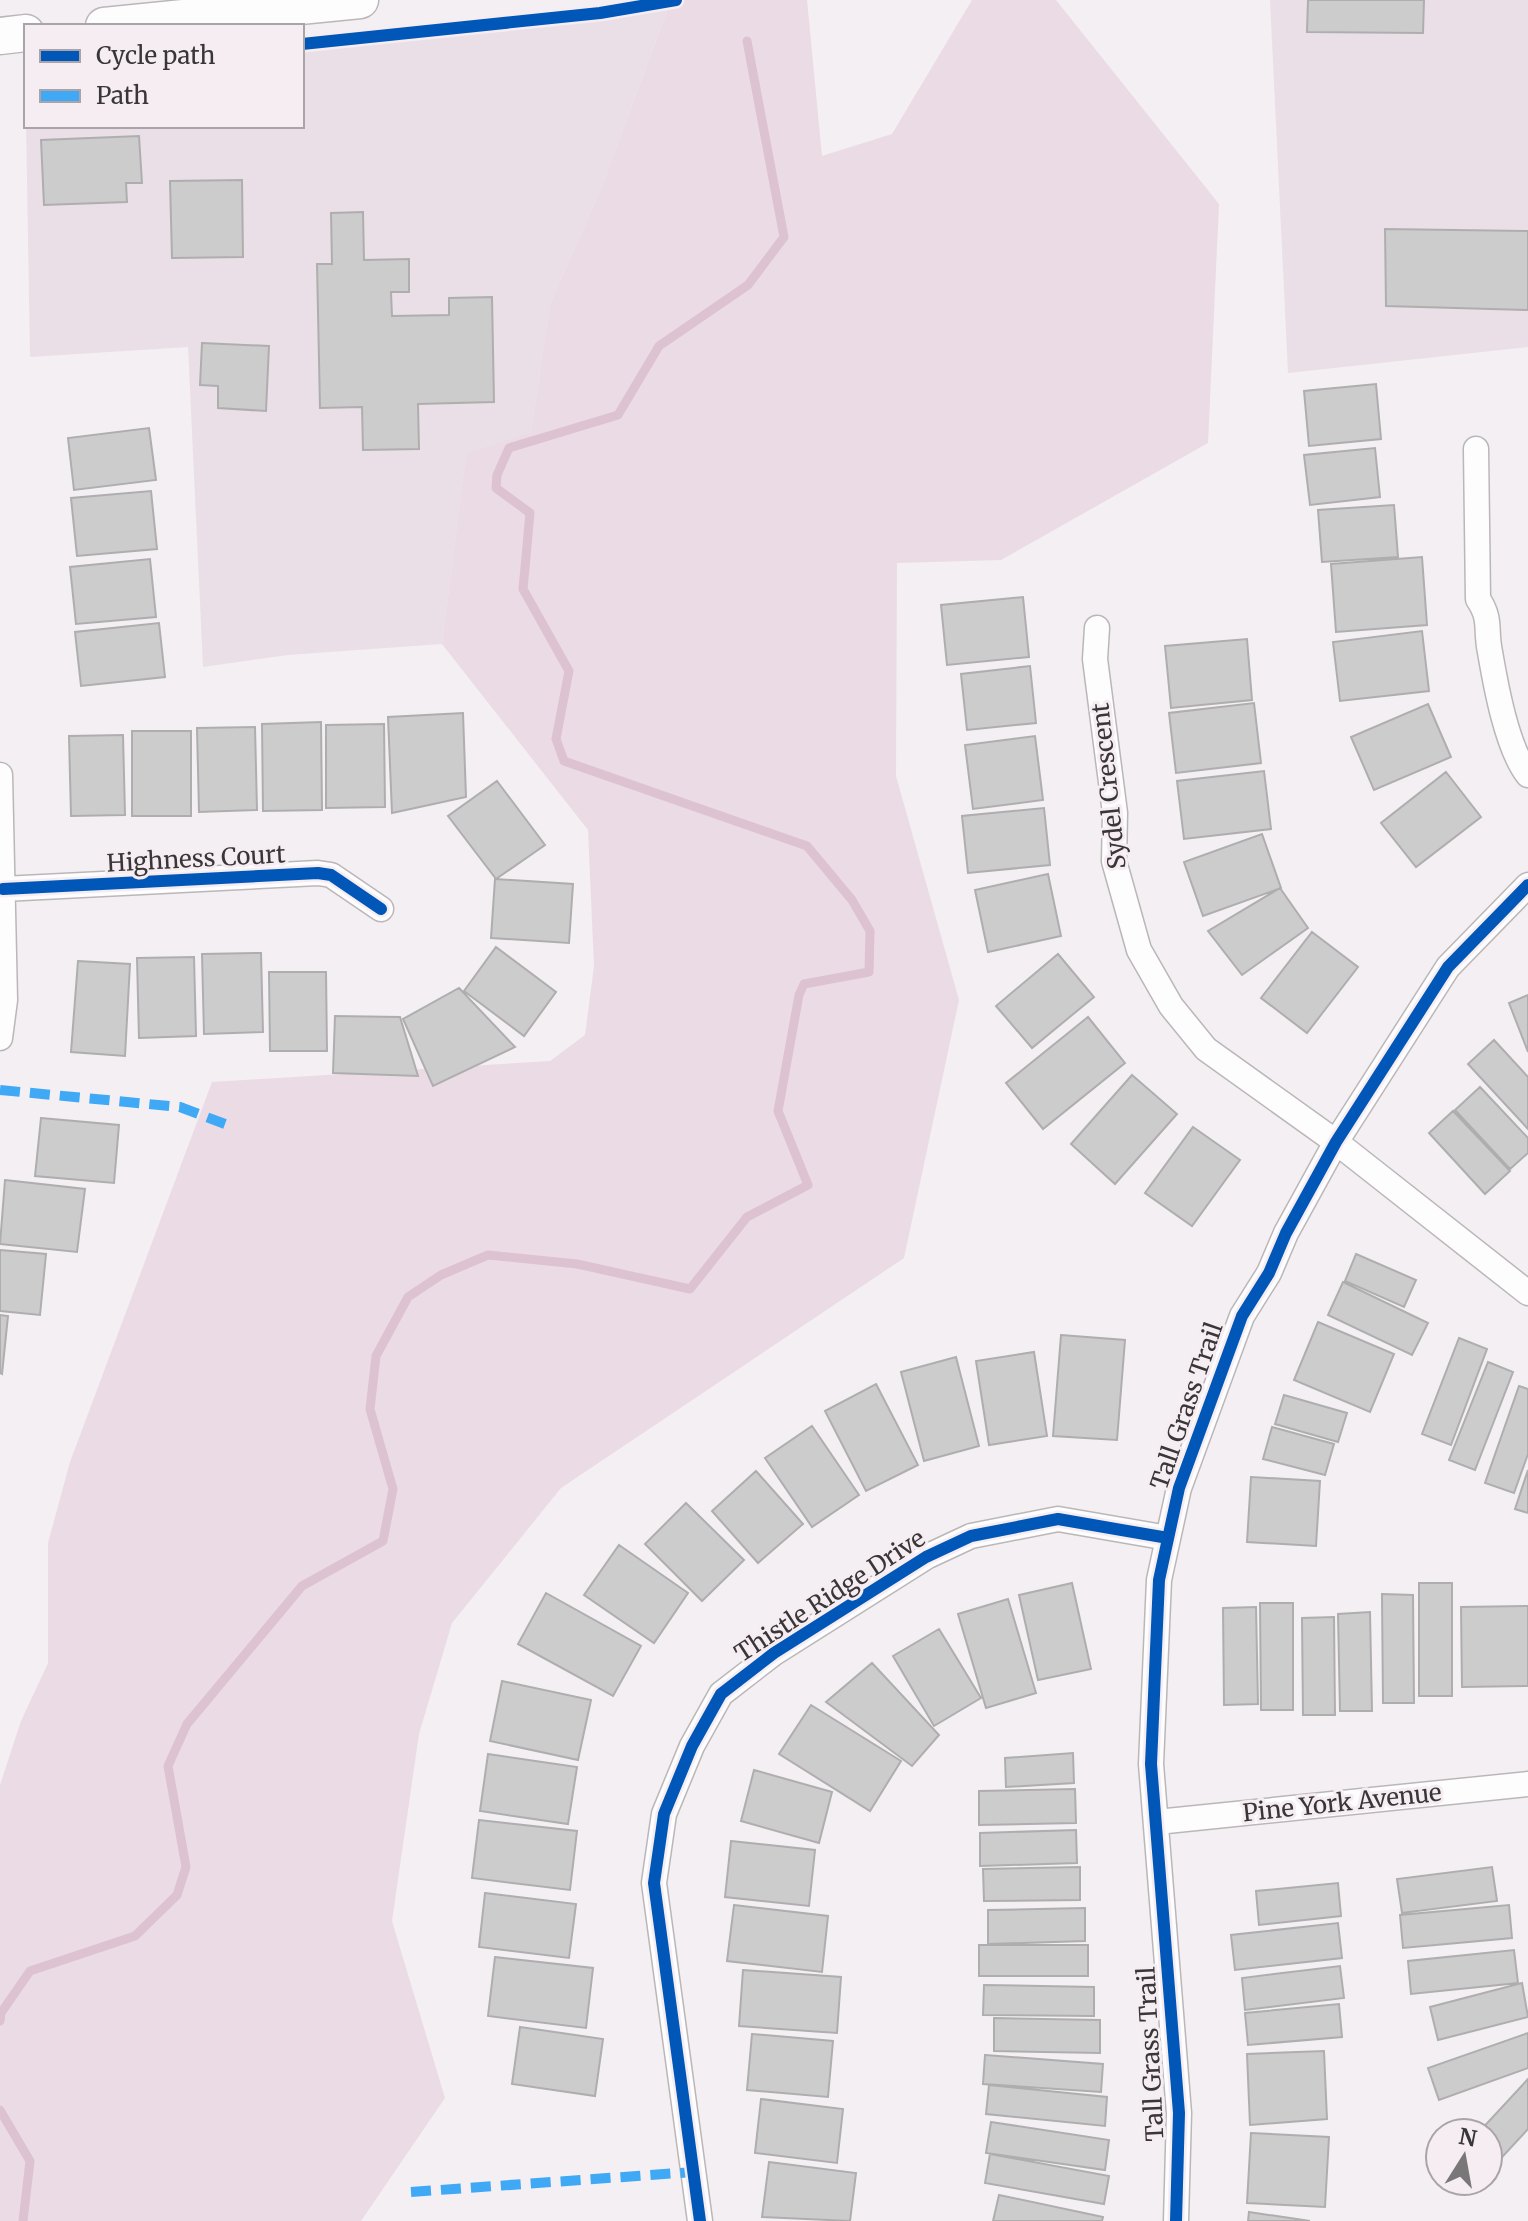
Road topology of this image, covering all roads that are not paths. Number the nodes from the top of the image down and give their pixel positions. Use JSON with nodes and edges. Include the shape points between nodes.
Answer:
{"nodes":[{"id":1,"x":360,"y":0,"type":"edge"},
{"id":2,"x":124,"y":24,"type":"edge"},
{"id":3,"x":24,"y":33,"type":"edge"},
{"id":4,"x":0,"y":36,"type":"edge"},
{"id":5,"x":1476,"y":449,"type":"dead end"},
{"id":6,"x":1097,"y":628,"type":"dead end"},
{"id":7,"x":0,"y":775,"type":"edge"},
{"id":8,"x":1528,"y":775,"type":"edge"},
{"id":9,"x":1528,"y":885,"type":"edge"},
{"id":10,"x":3,"y":889,"type":"junction"},
{"id":11,"x":381,"y":909,"type":"dead end"},
{"id":12,"x":0,"y":1038,"type":"edge"},
{"id":13,"x":1336,"y":1142,"type":"junction"},
{"id":14,"x":1526,"y":1286,"type":"edge"},
{"id":15,"x":1168,"y":1538,"type":"junction"},
{"id":16,"x":1528,"y":1784,"type":"edge"},
{"id":17,"x":1157,"y":1822,"type":"junction"},
{"id":18,"x":700,"y":2221,"type":"edge"},
{"id":19,"x":1176,"y":2221,"type":"edge"}],
"edges":[{"from":1,"to":2,"type":"main road"},
{"from":3,"to":4,"type":"main road"},
{"from":5,"to":8,"type":"street","via":[[1478,599],[1488,615],[1489,650],[1509,743]]},
{"from":6,"to":13,"type":"street","name":"Sydel Crescent","via":[[1095,659],[1115,813],[1114,861],[1139,950],[1171,1006],[1206,1049]]},
{"from":7,"to":10,"type":"street"},
{"from":9,"to":13,"type":"street","name":"Tall Grass Trail","via":[[1448,967]]},
{"from":10,"to":11,"type":"street","name":"Highness Court","via":[[318,873],[331,875]]},
{"from":10,"to":12,"type":"street","via":[[5,1000]]},
{"from":13,"to":14,"type":"street","name":"Sydel Crescent"},
{"from":13,"to":15,"type":"street","name":"Tall Grass Trail","via":[[1242,1316],[1193,1442]]},
{"from":15,"to":17,"type":"street","name":"Tall Grass Trail","via":[[1156,1615],[1151,1764]]},
{"from":15,"to":18,"type":"street","name":"Thistle Ridge Drive","via":[[1058,1519],[971,1536],[926,1557],[787,1645],[721,1694],[664,1814],[654,1883]]},
{"from":16,"to":17,"type":"street","name":"Pine York Avenue"},
{"from":17,"to":19,"type":"street","name":"Tall Grass Trail","via":[[1179,2113]]}]}
